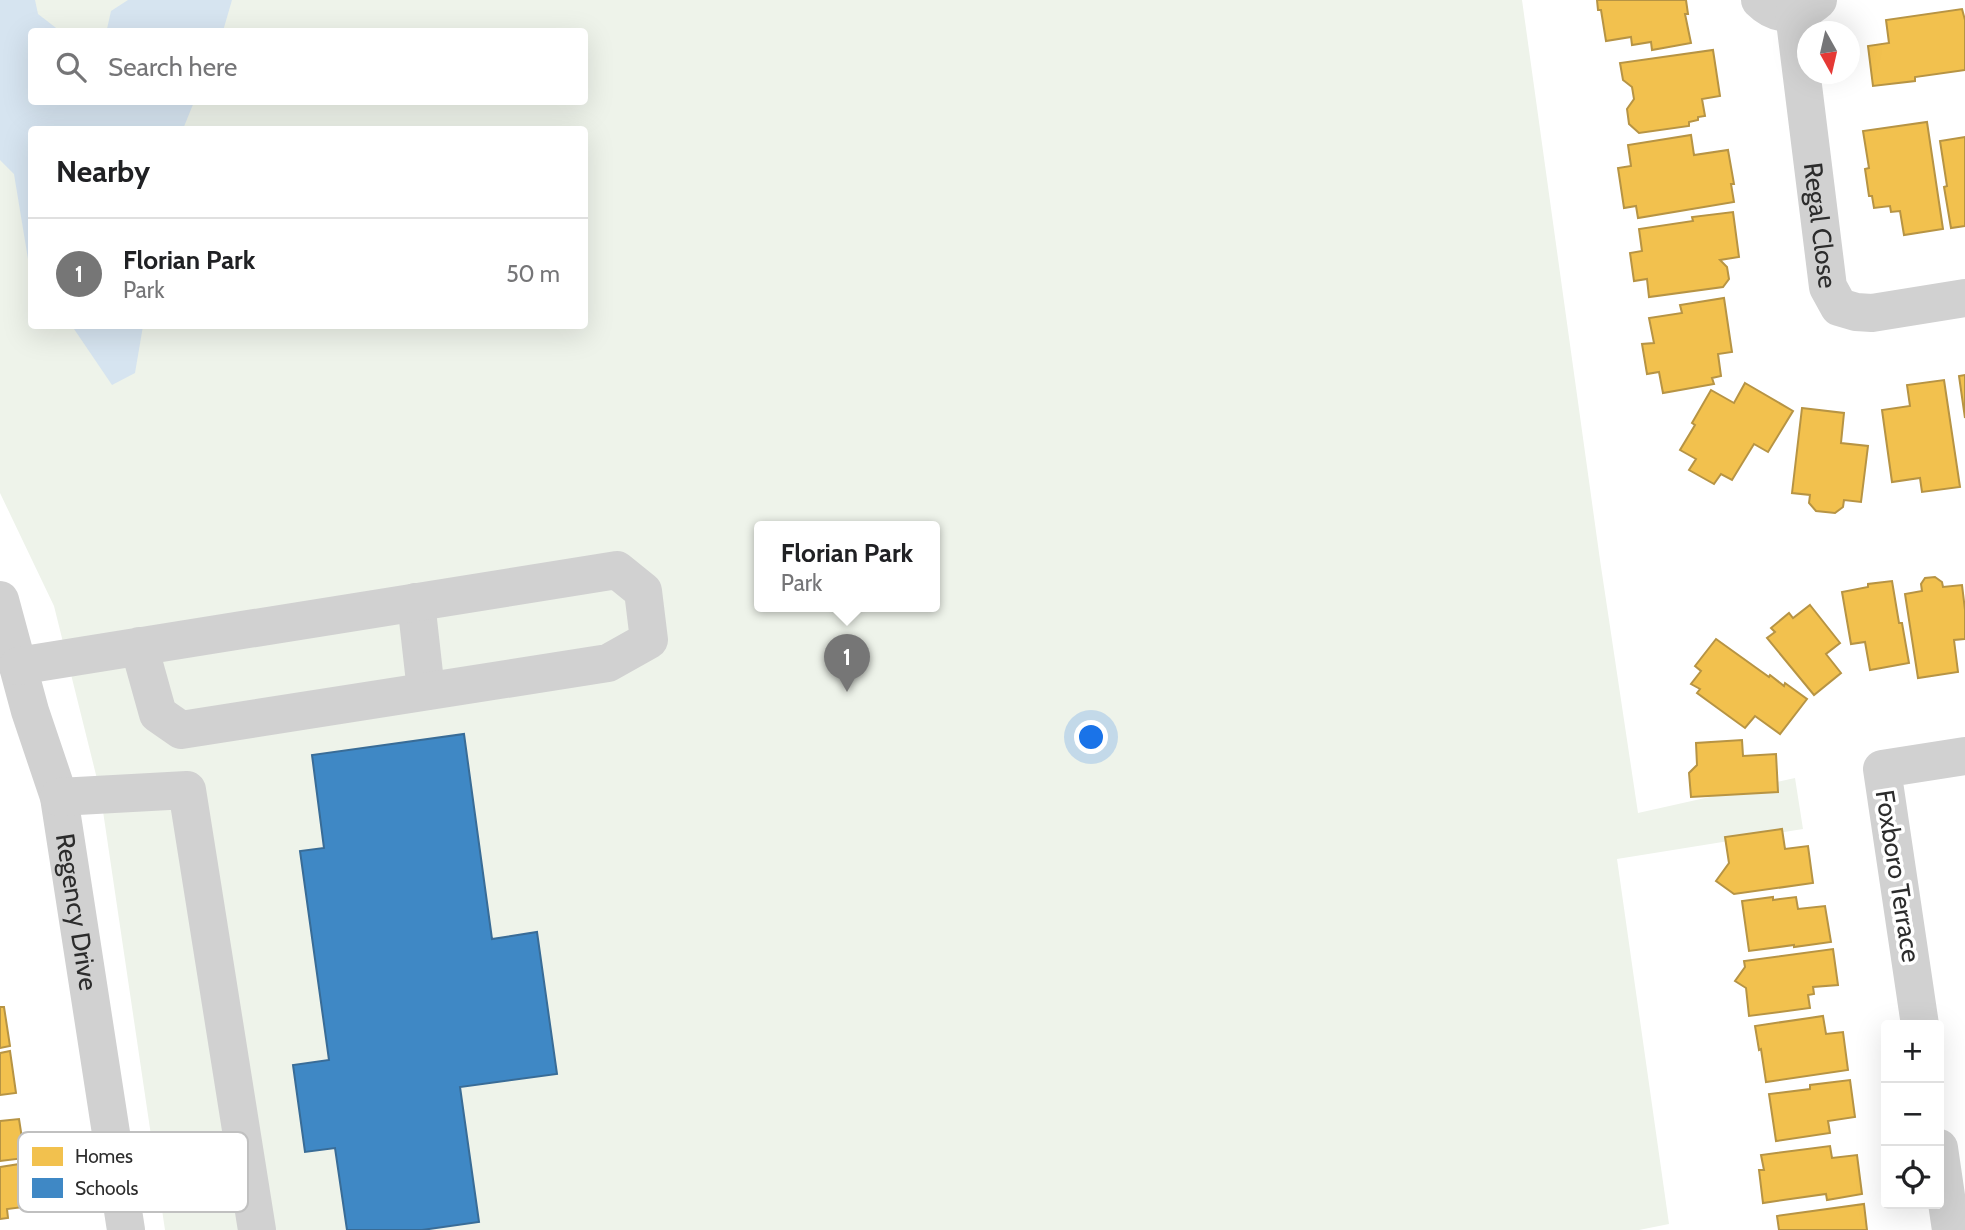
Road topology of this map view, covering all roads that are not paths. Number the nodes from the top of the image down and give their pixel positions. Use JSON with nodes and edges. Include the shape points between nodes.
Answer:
{"nodes":[{"id":1,"x":1791,"y":4,"type":"edge"},
{"id":2,"x":1965,"y":298,"type":"edge"},
{"id":3,"x":0,"y":600,"type":"edge"},
{"id":4,"x":416,"y":602,"type":"junction"},
{"id":5,"x":139,"y":646,"type":"junction"},
{"id":6,"x":18,"y":666,"type":"junction"},
{"id":7,"x":426,"y":691,"type":"junction"},
{"id":8,"x":1965,"y":756,"type":"edge"},
{"id":9,"x":59,"y":797,"type":"junction"},
{"id":10,"x":1919,"y":1020,"type":"edge"},
{"id":11,"x":111,"y":1132,"type":"edge"},
{"id":12,"x":241,"y":1132,"type":"edge"},
{"id":13,"x":248,"y":1173,"type":"edge"},
{"id":14,"x":1944,"y":1182,"type":"edge"},
{"id":15,"x":123,"y":1212,"type":"edge"},
{"id":16,"x":126,"y":1230,"type":"edge"},
{"id":17,"x":257,"y":1230,"type":"edge"},
{"id":18,"x":1951,"y":1230,"type":"edge"}],
"edges":[{"from":1,"to":2,"type":"street","name":"Regal Close","via":[[1828,287],[1839,307],[1872,313]]},
{"from":3,"to":6,"type":"street","name":"Regency Drive"},
{"from":4,"to":5,"type":"street"},
{"from":4,"to":7,"type":"street"},
{"from":4,"to":7,"type":"street","via":[[617,570],[643,591],[649,640],[608,663]]},
{"from":5,"to":6,"type":"street"},
{"from":5,"to":7,"type":"street","via":[[158,714],[181,730]]},
{"from":6,"to":9,"type":"street","name":"Regency Drive"},
{"from":8,"to":10,"type":"street","name":"Foxboro Terrace","via":[[1882,769]]},
{"from":9,"to":11,"type":"street","name":"Regency Drive"},
{"from":9,"to":12,"type":"street","via":[[187,790]]},
{"from":13,"to":17,"type":"street"},
{"from":14,"to":18,"type":"street"},
{"from":15,"to":16,"type":"street","name":"Regency Drive"}]}
